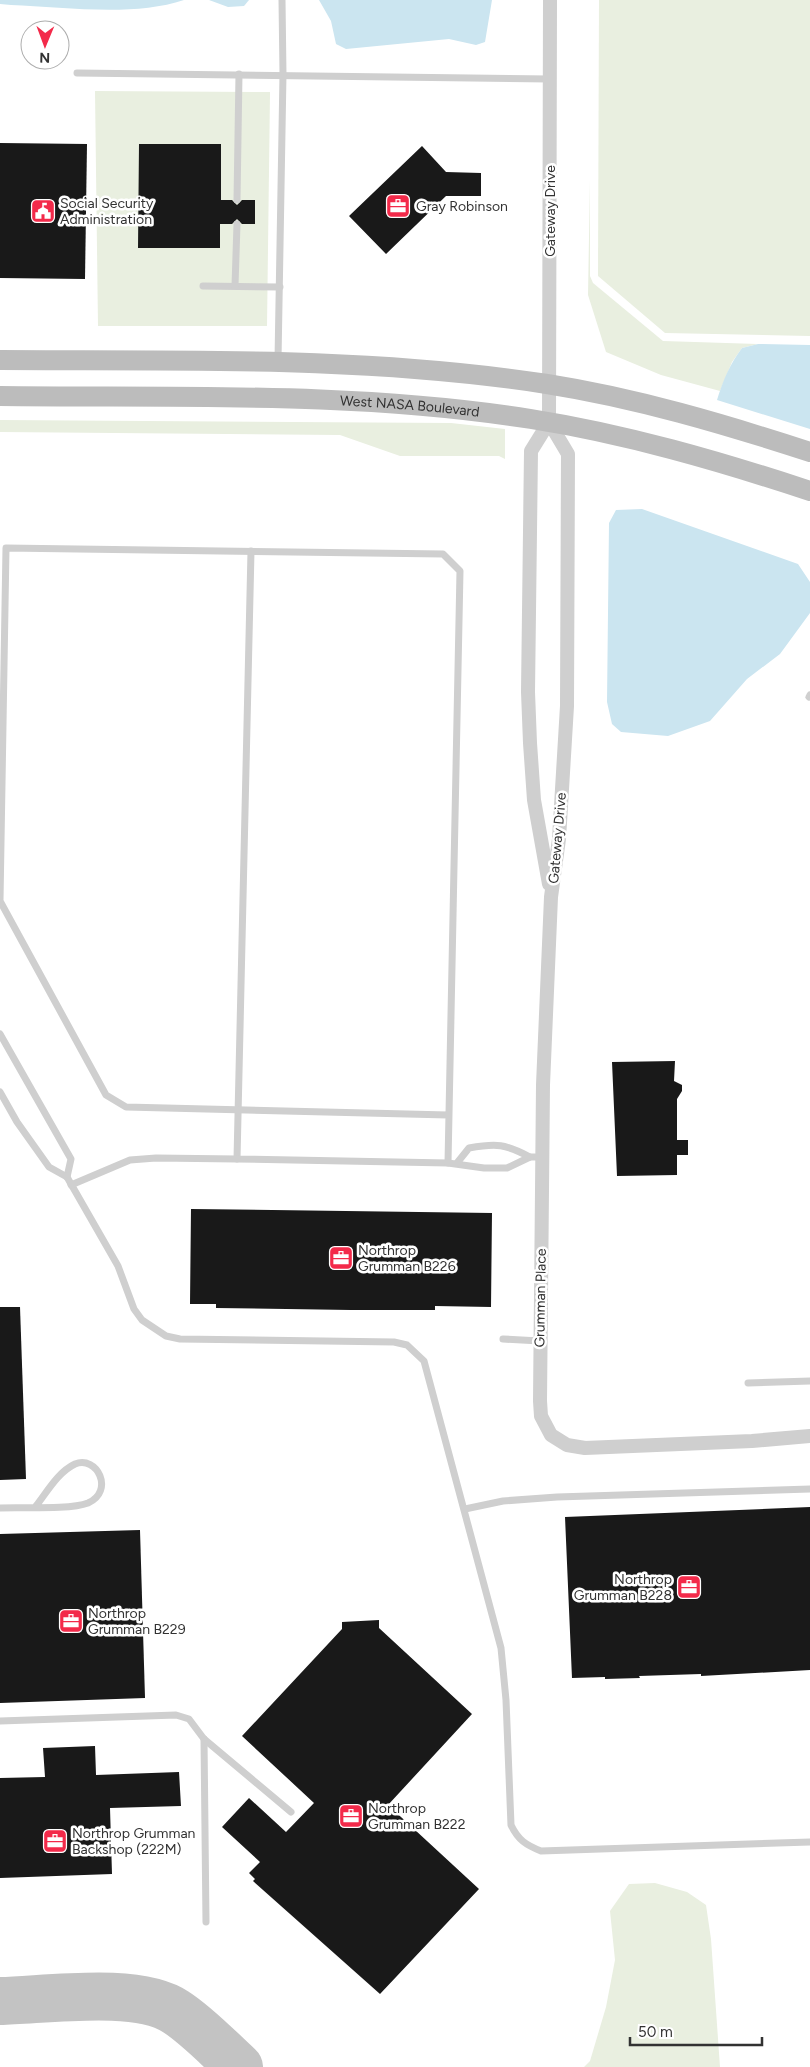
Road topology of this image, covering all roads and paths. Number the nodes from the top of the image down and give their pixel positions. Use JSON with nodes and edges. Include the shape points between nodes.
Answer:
{"nodes":[{"id":1,"x":282,"y":0,"type":"edge"},
{"id":2,"x":550,"y":0,"type":"edge"},
{"id":3,"x":77,"y":72,"type":"dead end"},
{"id":4,"x":239,"y":74,"type":"junction"},
{"id":5,"x":283,"y":74,"type":"junction"},
{"id":6,"x":549,"y":79,"type":"junction"},
{"id":7,"x":237,"y":200,"type":"dead end"},
{"id":8,"x":237,"y":224,"type":"dead end"},
{"id":9,"x":203,"y":286,"type":"dead end"},
{"id":10,"x":236,"y":286,"type":"junction"},
{"id":11,"x":280,"y":287,"type":"junction"},
{"id":12,"x":0,"y":360,"type":"edge"},
{"id":13,"x":278,"y":362,"type":"junction"},
{"id":14,"x":549,"y":385,"type":"junction"},
{"id":15,"x":0,"y":396,"type":"edge"},
{"id":16,"x":549,"y":422,"type":"junction"},
{"id":17,"x":810,"y":452,"type":"edge"},
{"id":18,"x":810,"y":491,"type":"edge"},
{"id":19,"x":3,"y":547,"type":"edge"},
{"id":20,"x":250,"y":551,"type":"junction"},
{"id":21,"x":1,"y":786,"type":"edge"},
{"id":22,"x":551,"y":897,"type":"junction"},
{"id":23,"x":0,"y":1034,"type":"edge"},
{"id":24,"x":0,"y":1092,"type":"edge"},
{"id":25,"x":240,"y":1109,"type":"junction"},
{"id":26,"x":448,"y":1115,"type":"junction"},
{"id":27,"x":536,"y":1157,"type":"junction"},
{"id":28,"x":237,"y":1159,"type":"junction"},
{"id":29,"x":448,"y":1163,"type":"junction"},
{"id":30,"x":457,"y":1164,"type":"junction"},
{"id":31,"x":67,"y":1176,"type":"junction"},
{"id":32,"x":72,"y":1185,"type":"junction"},
{"id":33,"x":503,"y":1339,"type":"dead end"},
{"id":34,"x":540,"y":1341,"type":"junction"},
{"id":35,"x":810,"y":1381,"type":"edge"},
{"id":36,"x":748,"y":1382,"type":"dead end"},
{"id":37,"x":810,"y":1436,"type":"edge"},
{"id":38,"x":810,"y":1489,"type":"edge"},
{"id":39,"x":36,"y":1506,"type":"junction"},
{"id":40,"x":0,"y":1508,"type":"edge"},
{"id":41,"x":465,"y":1510,"type":"junction"},
{"id":42,"x":0,"y":1721,"type":"edge"},
{"id":43,"x":204,"y":1739,"type":"junction"},
{"id":44,"x":291,"y":1812,"type":"dead end"},
{"id":45,"x":810,"y":1842,"type":"edge"},
{"id":46,"x":206,"y":1922,"type":"dead end"}],
"edges":[{"from":1,"to":5,"type":"lane"},
{"from":2,"to":6,"type":"street","name":"Gateway Drive"},
{"from":3,"to":4,"type":"lane"},
{"from":4,"to":5,"type":"lane"},
{"from":4,"to":7,"type":"lane"},
{"from":5,"to":6,"type":"lane"},
{"from":5,"to":11,"type":"lane"},
{"from":6,"to":14,"type":"street","name":"Gateway Drive"},
{"from":8,"to":10,"type":"lane"},
{"from":9,"to":10,"type":"lane"},
{"from":10,"to":11,"type":"lane"},
{"from":11,"to":13,"type":"lane"},
{"from":12,"to":13,"type":"main road"},
{"from":13,"to":14,"type":"main road","via":[[404,368]]},
{"from":14,"to":16,"type":"street","name":"Gateway Drive"},
{"from":14,"to":17,"type":"main road","via":[[686,414]]},
{"from":15,"to":16,"type":"main road","name":"West NASA Boulevard","via":[[351,401]]},
{"from":16,"to":18,"type":"main road","name":"West NASA Boulevard","via":[[694,455]]},
{"from":16,"to":22,"type":"street","name":"Gateway Drive","via":[[568,454],[567,706],[559,839]]},
{"from":16,"to":22,"type":"street","name":"Gateway Drive","via":[[531,451],[528,692],[534,800]]},
{"from":19,"to":20,"type":"lane"},
{"from":19,"to":21,"type":"lane"},
{"from":20,"to":25,"type":"lane"},
{"from":20,"to":26,"type":"lane","via":[[443,554],[460,571]]},
{"from":21,"to":25,"type":"lane","via":[[0,901],[106,1095],[126,1107]]},
{"from":22,"to":27,"type":"street","name":"Grumman Place"},
{"from":23,"to":31,"type":"lane","via":[[71,1159]]},
{"from":24,"to":31,"type":"lane","via":[[49,1167]]},
{"from":25,"to":26,"type":"lane"},
{"from":25,"to":28,"type":"lane"},
{"from":26,"to":29,"type":"lane"},
{"from":27,"to":30,"type":"lane","via":[[506,1168]]},
{"from":27,"to":30,"type":"lane","via":[[508,1146],[485,1145],[469,1148]]},
{"from":27,"to":34,"type":"street","name":"Grumman Place"},
{"from":28,"to":29,"type":"lane"},
{"from":28,"to":32,"type":"lane","via":[[130,1160]]},
{"from":29,"to":30,"type":"lane"},
{"from":31,"to":32,"type":"lane"},
{"from":32,"to":41,"type":"lane","via":[[118,1266],[134,1309],[142,1320],[166,1336],[180,1339],[394,1342],[407,1345],[416,1352],[424,1361],[429,1376]]},
{"from":33,"to":34,"type":"lane"},
{"from":34,"to":37,"type":"street","name":"Grumman Place","via":[[541,1416],[551,1435],[566,1445],[596,1449]]},
{"from":35,"to":36,"type":"lane"},
{"from":38,"to":41,"type":"lane","via":[[557,1497],[502,1501]]},
{"from":39,"to":39,"type":"lane","via":[[86,1503],[98,1497],[102,1487],[101,1476],[84,1462],[74,1465],[60,1476]]},
{"from":39,"to":40,"type":"lane"},
{"from":41,"to":45,"type":"lane","via":[[501,1648],[511,1824],[517,1837],[527,1846],[541,1851]]},
{"from":42,"to":43,"type":"lane","via":[[176,1715],[189,1719]]},
{"from":43,"to":44,"type":"lane"},
{"from":43,"to":46,"type":"lane"}]}
